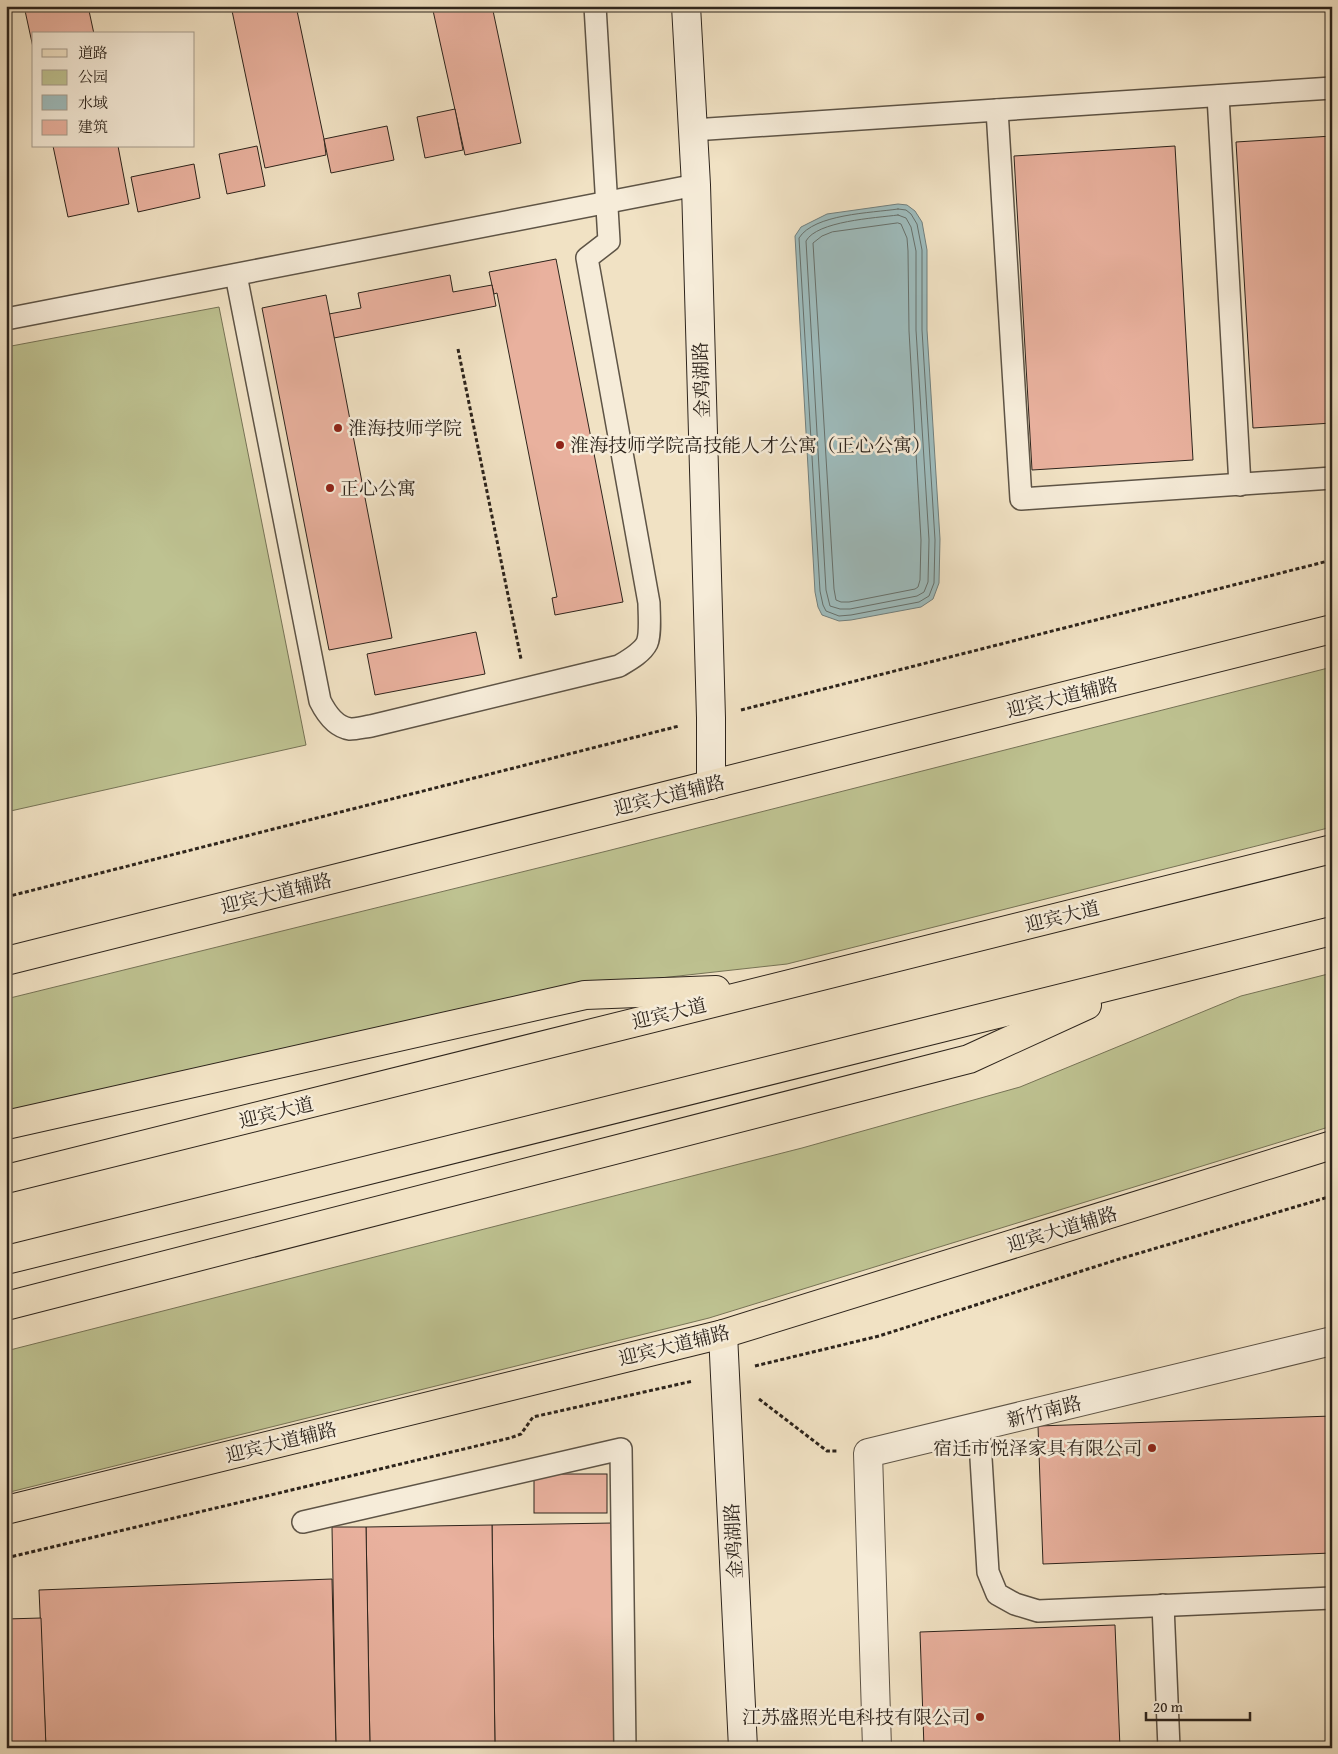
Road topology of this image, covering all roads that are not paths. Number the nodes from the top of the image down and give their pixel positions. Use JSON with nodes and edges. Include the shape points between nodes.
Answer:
{"nodes":[{"id":1,"x":595,"y":6,"type":"edge"},
{"id":2,"x":686,"y":6,"type":"edge"},
{"id":3,"x":1332,"y":88,"type":"edge"},
{"id":4,"x":1218,"y":96,"type":"junction"},
{"id":5,"x":997,"y":110,"type":"junction"},
{"id":6,"x":693,"y":130,"type":"junction"},
{"id":7,"x":696,"y":185,"type":"junction"},
{"id":8,"x":606,"y":202,"type":"junction"},
{"id":9,"x":236,"y":275,"type":"junction"},
{"id":10,"x":6,"y":320,"type":"edge"},
{"id":11,"x":1332,"y":478,"type":"edge"},
{"id":12,"x":1240,"y":484,"type":"junction"},
{"id":13,"x":1332,"y":629,"type":"edge"},
{"id":14,"x":711,"y":784,"type":"junction"},
{"id":15,"x":1332,"y":849,"type":"edge"},
{"id":16,"x":1332,"y":931,"type":"edge"},
{"id":17,"x":6,"y":961,"type":"edge"},
{"id":18,"x":1147,"y":978,"type":"junction"},
{"id":19,"x":770,"y":988,"type":"junction"},
{"id":20,"x":6,"y":1125,"type":"edge"},
{"id":21,"x":1332,"y":1145,"type":"edge"},
{"id":22,"x":6,"y":1179,"type":"edge"},
{"id":23,"x":6,"y":1260,"type":"edge"},
{"id":24,"x":6,"y":1306,"type":"edge"},
{"id":25,"x":723,"y":1334,"type":"junction"},
{"id":26,"x":1332,"y":1341,"type":"edge"},
{"id":27,"x":979,"y":1426,"type":"junction"},
{"id":28,"x":6,"y":1510,"type":"edge"},
{"id":29,"x":303,"y":1522,"type":"dead end"},
{"id":30,"x":1332,"y":1598,"type":"edge"},
{"id":31,"x":1163,"y":1605,"type":"junction"},
{"id":32,"x":625,"y":1748,"type":"edge"},
{"id":33,"x":743,"y":1748,"type":"edge"},
{"id":34,"x":878,"y":1748,"type":"edge"},
{"id":35,"x":1169,"y":1748,"type":"edge"}],
"edges":[{"from":1,"to":8,"type":"lane"},
{"from":2,"to":6,"type":"street","name":"金鸡湖路"},
{"from":3,"to":4,"type":"lane"},
{"from":4,"to":5,"type":"lane"},
{"from":4,"to":12,"type":"lane"},
{"from":5,"to":6,"type":"lane"},
{"from":5,"to":12,"type":"lane","via":[[1021,499]]},
{"from":6,"to":7,"type":"street","name":"金鸡湖路"},
{"from":7,"to":8,"type":"lane"},
{"from":7,"to":14,"type":"street","name":"金鸡湖路"},
{"from":8,"to":9,"type":"lane"},
{"from":8,"to":9,"type":"lane","via":[[609,241],[586,258],[649,603],[647,642],[634,657],[619,666],[371,726],[350,729],[340,725],[327,715],[320,701]]},
{"from":9,"to":10,"type":"lane"},
{"from":11,"to":12,"type":"lane"},
{"from":13,"to":14,"type":"main road","name":"迎宾大道辅路"},
{"from":14,"to":17,"type":"main road","name":"迎宾大道辅路"},
{"from":15,"to":19,"type":"main road","name":"迎宾大道"},
{"from":16,"to":18,"type":"main road"},
{"from":18,"to":23,"type":"main road"},
{"from":18,"to":24,"type":"main road","via":[[969,1059]]},
{"from":19,"to":20,"type":"main road","via":[[585,995]]},
{"from":19,"to":22,"type":"main road","name":"迎宾大道"},
{"from":21,"to":25,"type":"main road","name":"迎宾大道辅路"},
{"from":25,"to":28,"type":"main road","name":"迎宾大道辅路"},
{"from":25,"to":33,"type":"street","name":"金鸡湖路"},
{"from":26,"to":27,"type":"street","name":"新竹南路"},
{"from":27,"to":31,"type":"lane","via":[[988,1572],[997,1594],[1015,1604],[1038,1610]]},
{"from":27,"to":34,"type":"street","name":"新竹南路","via":[[868,1454]]},
{"from":29,"to":32,"type":"lane","via":[[621,1448]]},
{"from":30,"to":31,"type":"lane"},
{"from":31,"to":35,"type":"lane"}]}
